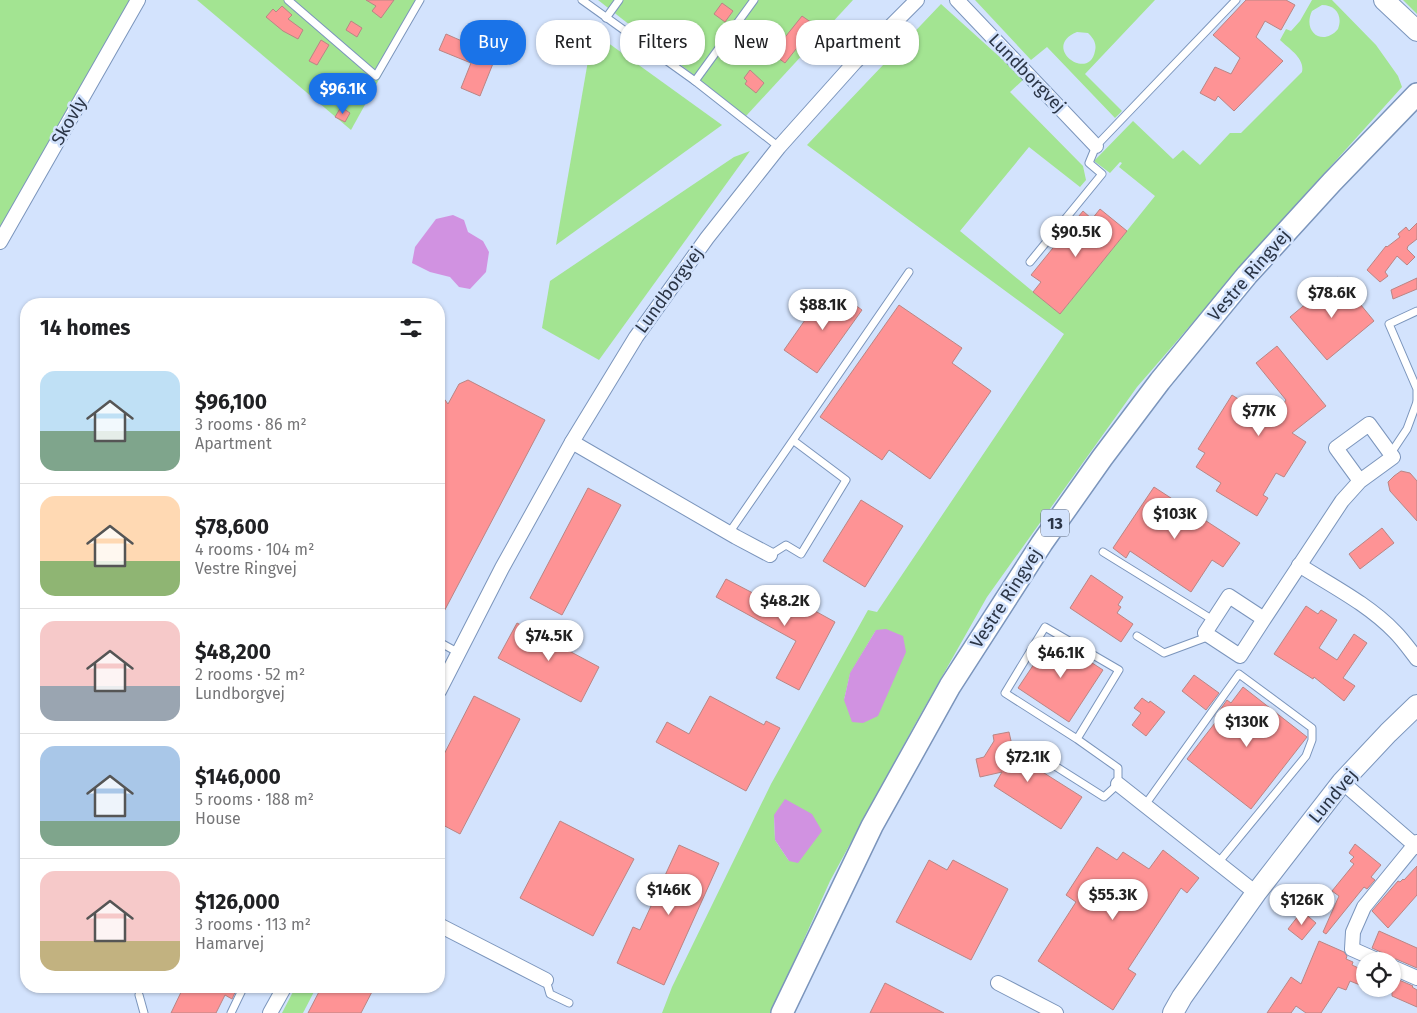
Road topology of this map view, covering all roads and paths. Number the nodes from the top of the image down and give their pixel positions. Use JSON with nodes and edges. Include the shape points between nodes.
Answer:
{"nodes":[{"id":1,"x":138,"y":0,"type":"edge"},
{"id":2,"x":288,"y":0,"type":"edge"},
{"id":3,"x":420,"y":0,"type":"edge"},
{"id":4,"x":582,"y":0,"type":"edge"},
{"id":5,"x":619,"y":0,"type":"edge"},
{"id":6,"x":754,"y":0,"type":"edge"},
{"id":7,"x":917,"y":0,"type":"edge"},
{"id":8,"x":957,"y":0,"type":"edge"},
{"id":9,"x":1236,"y":0,"type":"edge"},
{"id":10,"x":1384,"y":0,"type":"edge"},
{"id":11,"x":606,"y":18,"type":"junction"},
{"id":12,"x":1417,"y":31,"type":"edge"},
{"id":13,"x":695,"y":81,"type":"junction"},
{"id":14,"x":1417,"y":94,"type":"edge"},
{"id":15,"x":1096,"y":146,"type":"junction"},
{"id":16,"x":779,"y":147,"type":"junction"},
{"id":17,"x":0,"y":242,"type":"edge"},
{"id":18,"x":1030,"y":262,"type":"dead end"},
{"id":19,"x":909,"y":272,"type":"dead end"},
{"id":20,"x":1417,"y":311,"type":"edge"},
{"id":21,"x":1417,"y":401,"type":"edge"},
{"id":22,"x":794,"y":441,"type":"junction"},
{"id":23,"x":572,"y":442,"type":"junction"},
{"id":24,"x":1391,"y":453,"type":"junction"},
{"id":25,"x":1360,"y":481,"type":"junction"},
{"id":26,"x":729,"y":533,"type":"junction"},
{"id":27,"x":1102,"y":552,"type":"dead end"},
{"id":28,"x":770,"y":554,"type":"joint"},
{"id":29,"x":1299,"y":565,"type":"junction"},
{"id":30,"x":1264,"y":619,"type":"junction"},
{"id":31,"x":1213,"y":620,"type":"junction"},
{"id":32,"x":1137,"y":636,"type":"dead end"},
{"id":33,"x":1210,"y":636,"type":"junction"},
{"id":34,"x":445,"y":645,"type":"edge"},
{"id":35,"x":459,"y":653,"type":"junction"},
{"id":36,"x":1417,"y":660,"type":"edge"},
{"id":37,"x":445,"y":680,"type":"edge"},
{"id":38,"x":1417,"y":706,"type":"edge"},
{"id":39,"x":1076,"y":739,"type":"junction"},
{"id":40,"x":1025,"y":747,"type":"dead end"},
{"id":41,"x":1342,"y":782,"type":"junction"},
{"id":42,"x":1118,"y":784,"type":"junction"},
{"id":43,"x":1145,"y":805,"type":"junction"},
{"id":44,"x":1416,"y":845,"type":"edge"},
{"id":45,"x":1218,"y":863,"type":"junction"},
{"id":46,"x":1256,"y":893,"type":"junction"},
{"id":47,"x":445,"y":928,"type":"edge"},
{"id":48,"x":1359,"y":952,"type":"edge"},
{"id":49,"x":1401,"y":971,"type":"edge"},
{"id":50,"x":1417,"y":978,"type":"edge"},
{"id":51,"x":546,"y":980,"type":"joint"},
{"id":52,"x":998,"y":983,"type":"dead end"},
{"id":53,"x":241,"y":993,"type":"edge"},
{"id":54,"x":280,"y":993,"type":"edge"},
{"id":55,"x":139,"y":994,"type":"dead end"},
{"id":56,"x":569,"y":1003,"type":"dead end"},
{"id":57,"x":144,"y":1013,"type":"edge"},
{"id":58,"x":231,"y":1013,"type":"edge"},
{"id":59,"x":270,"y":1013,"type":"edge"},
{"id":60,"x":782,"y":1013,"type":"edge"},
{"id":61,"x":1056,"y":1013,"type":"edge"},
{"id":62,"x":1173,"y":1013,"type":"edge"}],
"edges":[{"from":1,"to":17,"type":"street","name":"Skovly"},
{"from":2,"to":3,"type":"lane","via":[[376,76]]},
{"from":4,"to":11,"type":"lane"},
{"from":5,"to":11,"type":"lane"},
{"from":6,"to":13,"type":"lane"},
{"from":7,"to":16,"type":"street","name":"Lundborgvej","via":[[855,62]]},
{"from":8,"to":15,"type":"street","name":"Lundborgvej"},
{"from":9,"to":15,"type":"lane"},
{"from":10,"to":12,"type":"street"},
{"from":11,"to":13,"type":"lane"},
{"from":13,"to":16,"type":"lane"},
{"from":14,"to":60,"type":"main road","name":"Vestre Ringvej","number":"13","via":[[1247,275],[1160,381],[1042,543],[950,686],[872,826]]},
{"from":15,"to":18,"type":"lane","via":[[1089,163],[1102,174]]},
{"from":16,"to":23,"type":"street","name":"Lundborgvej","via":[[707,238],[636,337]]},
{"from":19,"to":22,"type":"lane"},
{"from":20,"to":21,"type":"lane","via":[[1390,324],[1417,389]]},
{"from":21,"to":24,"type":"lane","via":[[1407,429]]},
{"from":22,"to":26,"type":"lane"},
{"from":22,"to":28,"type":"lane","via":[[846,480],[801,554],[786,545]]},
{"from":23,"to":26,"type":"street"},
{"from":23,"to":35,"type":"street","name":"Lundborgvej"},
{"from":24,"to":25,"type":"street","via":[[1393,456]]},
{"from":24,"to":25,"type":"street","via":[[1369,424],[1336,448]]},
{"from":25,"to":29,"type":"street","via":[[1342,501]]},
{"from":26,"to":28,"type":"street"},
{"from":27,"to":31,"type":"lane"},
{"from":29,"to":30,"type":"street"},
{"from":29,"to":36,"type":"street","via":[[1379,617],[1397,633]]},
{"from":30,"to":31,"type":"street","via":[[1229,596]]},
{"from":30,"to":33,"type":"street","via":[[1240,656]]},
{"from":31,"to":33,"type":"street","via":[[1205,633]]},
{"from":32,"to":33,"type":"lane","via":[[1164,653]]},
{"from":34,"to":35,"type":"lane"},
{"from":35,"to":37,"type":"street","name":"Lundborgvej"},
{"from":38,"to":41,"type":"street","name":"Lundvej"},
{"from":39,"to":39,"type":"lane","via":[[1119,670],[1045,627],[1005,693]]},
{"from":39,"to":42,"type":"lane","via":[[1118,768]]},
{"from":40,"to":42,"type":"lane","via":[[1104,797]]},
{"from":41,"to":44,"type":"street"},
{"from":41,"to":46,"type":"street","name":"Lundvej"},
{"from":42,"to":43,"type":"street"},
{"from":43,"to":45,"type":"street"},
{"from":43,"to":45,"type":"lane","via":[[1239,674],[1312,728],[1312,740],[1306,756]]},
{"from":44,"to":48,"type":"street","via":[[1364,907],[1353,932],[1352,949]]},
{"from":45,"to":46,"type":"street"},
{"from":46,"to":62,"type":"street","name":"Lundvej"},
{"from":47,"to":51,"type":"street"},
{"from":49,"to":50,"type":"street"},
{"from":51,"to":56,"type":"lane","via":[[550,994]]},
{"from":52,"to":61,"type":"street"},
{"from":53,"to":58,"type":"lane"},
{"from":54,"to":59,"type":"street"},
{"from":55,"to":57,"type":"lane"}]}
